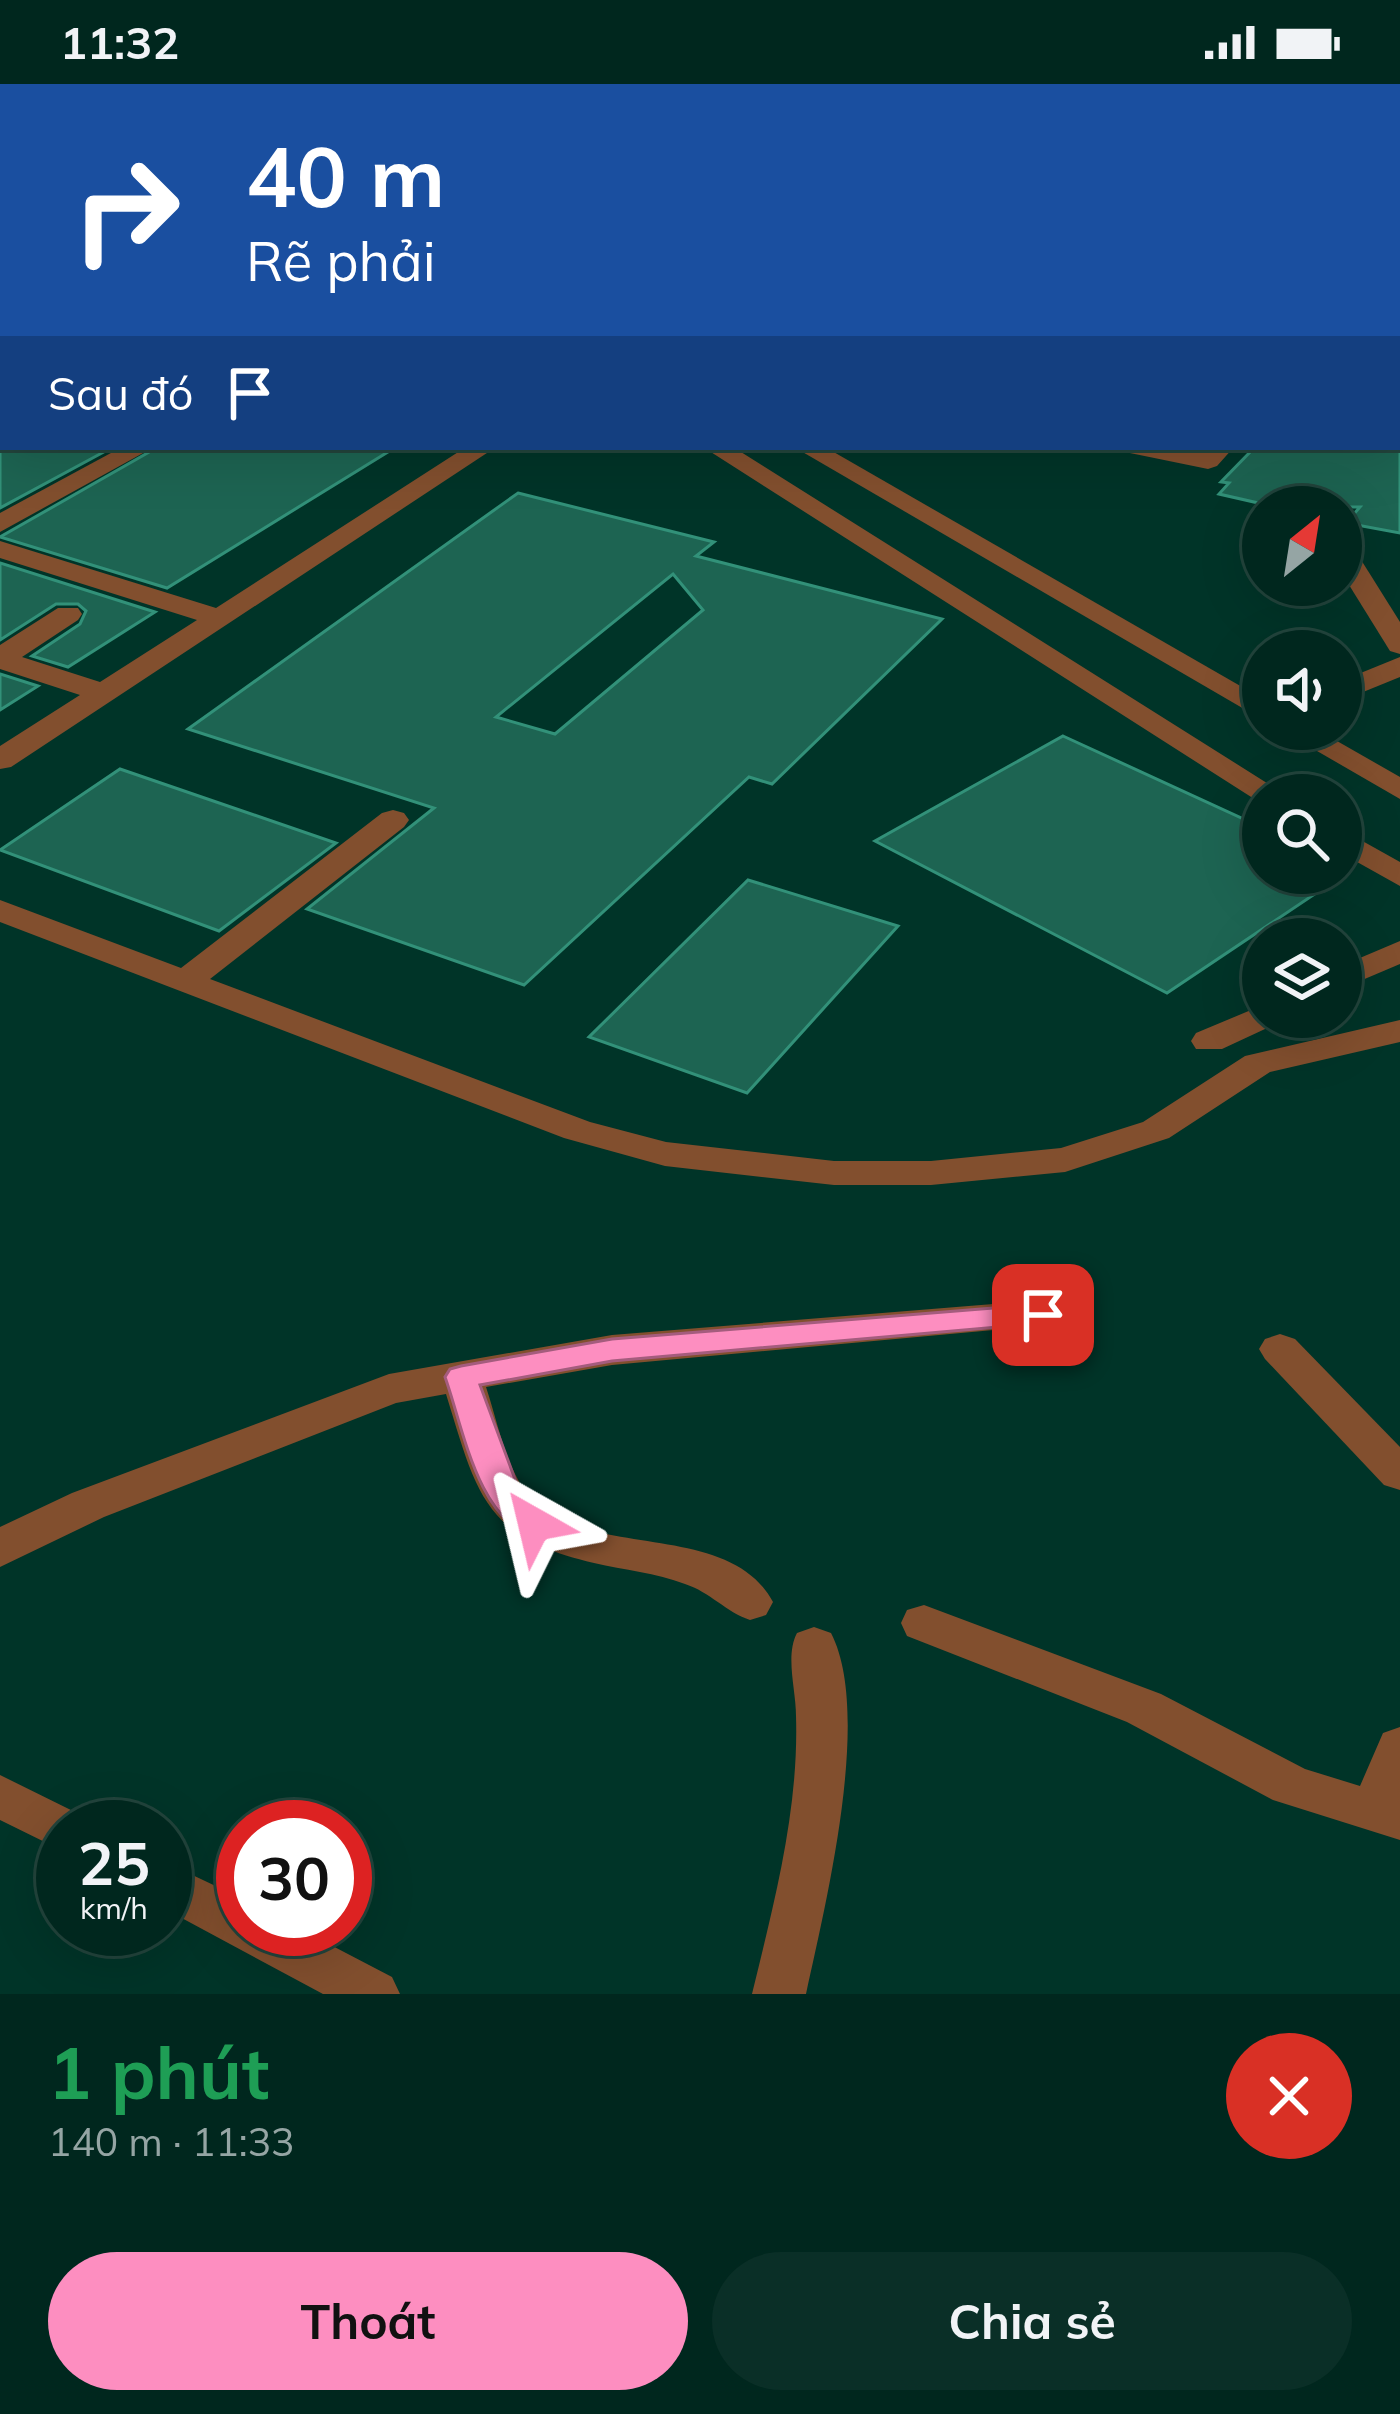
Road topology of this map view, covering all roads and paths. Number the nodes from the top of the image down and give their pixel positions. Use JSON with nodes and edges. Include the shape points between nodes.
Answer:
{"nodes":[{"id":1,"x":136,"y":450,"type":"edge"},
{"id":2,"x":478,"y":450,"type":"edge"},
{"id":3,"x":721,"y":450,"type":"edge"},
{"id":4,"x":812,"y":450,"type":"edge"},
{"id":5,"x":1150,"y":450,"type":"edge"},
{"id":6,"x":1219,"y":450,"type":"edge"},
{"id":7,"x":0,"y":524,"type":"edge"},
{"id":8,"x":0,"y":549,"type":"edge"},
{"id":9,"x":1362,"y":584,"type":"edge"},
{"id":10,"x":68,"y":614,"type":"dead end"},
{"id":11,"x":219,"y":618,"type":"junction"},
{"id":12,"x":1400,"y":645,"type":"edge"},
{"id":13,"x":0,"y":659,"type":"edge"},
{"id":14,"x":1400,"y":666,"type":"edge"},
{"id":15,"x":1362,"y":683,"type":"edge"},
{"id":16,"x":103,"y":693,"type":"junction"},
{"id":17,"x":1242,"y":699,"type":"edge"},
{"id":18,"x":1330,"y":750,"type":"edge"},
{"id":19,"x":0,"y":760,"type":"edge"},
{"id":20,"x":1242,"y":777,"type":"edge"},
{"id":21,"x":1400,"y":790,"type":"edge"},
{"id":22,"x":394,"y":820,"type":"dead end"},
{"id":23,"x":1362,"y":852,"type":"edge"},
{"id":24,"x":1400,"y":876,"type":"edge"},
{"id":25,"x":0,"y":910,"type":"edge"},
{"id":26,"x":1400,"y":951,"type":"edge"},
{"id":27,"x":1362,"y":969,"type":"edge"},
{"id":28,"x":185,"y":982,"type":"junction"},
{"id":29,"x":1242,"y":1026,"type":"edge"},
{"id":30,"x":1400,"y":1031,"type":"edge"},
{"id":31,"x":1209,"y":1041,"type":"dead end"},
{"id":32,"x":1043,"y":1315,"type":"dead end"},
{"id":33,"x":1280,"y":1349,"type":"dead end"},
{"id":34,"x":461,"y":1377,"type":"junction"},
{"id":35,"x":1400,"y":1474,"type":"edge"},
{"id":36,"x":0,"y":1550,"type":"edge"},
{"id":37,"x":750,"y":1602,"type":"dead end"},
{"id":38,"x":923,"y":1623,"type":"dead end"},
{"id":39,"x":814,"y":1646,"type":"dead end"},
{"id":40,"x":1400,"y":1747,"type":"edge"},
{"id":41,"x":0,"y":1796,"type":"edge"},
{"id":42,"x":36,"y":1815,"type":"edge"},
{"id":43,"x":1387,"y":1816,"type":"edge"},
{"id":44,"x":302,"y":1956,"type":"edge"},
{"id":45,"x":373,"y":1994,"type":"edge"},
{"id":46,"x":779,"y":1994,"type":"edge"}],
"edges":[{"from":1,"to":7,"type":"street"},
{"from":2,"to":11,"type":"street"},
{"from":3,"to":20,"type":"street"},
{"from":4,"to":17,"type":"street"},
{"from":5,"to":6,"type":"street","via":[[1208,461]]},
{"from":8,"to":11,"type":"street"},
{"from":9,"to":12,"type":"street"},
{"from":10,"to":13,"type":"street"},
{"from":11,"to":16,"type":"street"},
{"from":13,"to":16,"type":"street"},
{"from":14,"to":15,"type":"street"},
{"from":16,"to":19,"type":"street"},
{"from":18,"to":21,"type":"street"},
{"from":22,"to":28,"type":"street"},
{"from":23,"to":24,"type":"street"},
{"from":25,"to":28,"type":"street"},
{"from":26,"to":27,"type":"street"},
{"from":28,"to":30,"type":"street","via":[[577,1130],[664,1154],[834,1174],[1065,1160],[1156,1130],[1258,1064]]},
{"from":29,"to":31,"type":"street"},
{"from":32,"to":34,"type":"street","via":[[612,1350]]},
{"from":33,"to":35,"type":"street"},
{"from":34,"to":36,"type":"street","via":[[389,1389],[88,1505]]},
{"from":34,"to":37,"type":"street","via":[[519,1515],[710,1577]]},
{"from":38,"to":43,"type":"street","via":[[1120,1697],[1291,1785]]},
{"from":39,"to":46,"type":"street","via":[[824,1700],[819,1772],[806,1879]]},
{"from":40,"to":43,"type":"street"},
{"from":41,"to":42,"type":"street"},
{"from":44,"to":45,"type":"street"}]}
